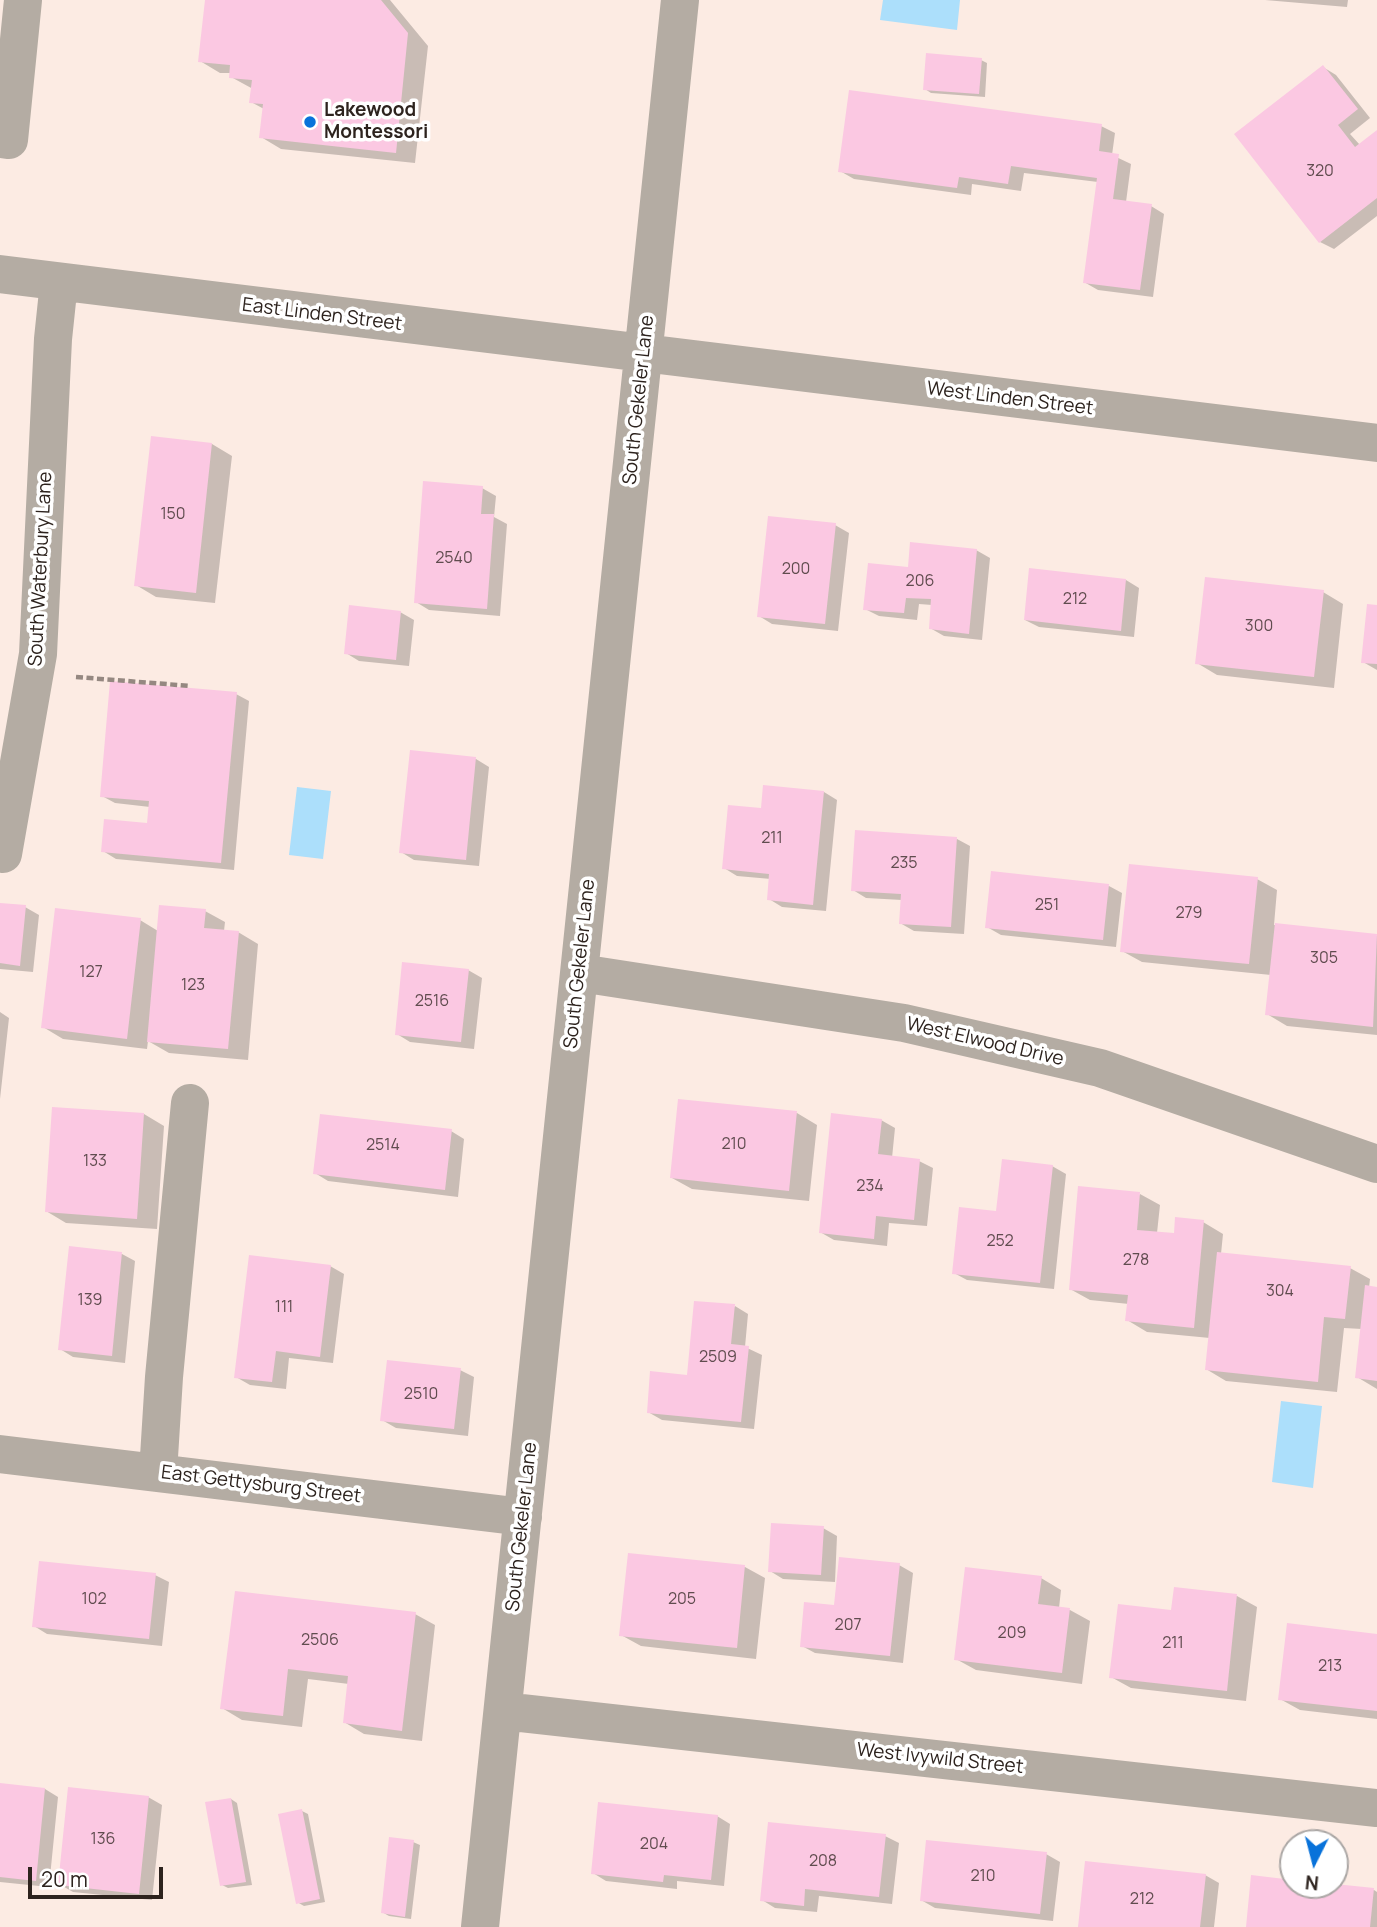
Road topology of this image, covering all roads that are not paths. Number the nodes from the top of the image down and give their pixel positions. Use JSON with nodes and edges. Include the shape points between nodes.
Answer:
{"nodes":[{"id":1,"x":23,"y":0,"type":"edge"},
{"id":2,"x":680,"y":0,"type":"edge"},
{"id":3,"x":5,"y":139,"type":"edge"},
{"id":4,"x":0,"y":274,"type":"edge"},
{"id":5,"x":59,"y":282,"type":"junction"},
{"id":6,"x":643,"y":356,"type":"junction"},
{"id":7,"x":1377,"y":443,"type":"edge"},
{"id":8,"x":4,"y":854,"type":"dead end"},
{"id":9,"x":579,"y":973,"type":"junction"},
{"id":10,"x":190,"y":1103,"type":"dead end"},
{"id":11,"x":1377,"y":1164,"type":"edge"},
{"id":12,"x":0,"y":1454,"type":"edge"},
{"id":13,"x":158,"y":1473,"type":"junction"},
{"id":14,"x":523,"y":1517,"type":"junction"},
{"id":15,"x":503,"y":1711,"type":"junction"},
{"id":16,"x":1377,"y":1808,"type":"edge"},
{"id":17,"x":480,"y":1927,"type":"edge"}],
"edges":[{"from":1,"to":3,"type":"street"},
{"from":2,"to":6,"type":"street","name":"South Gekeler Lane"},
{"from":4,"to":5,"type":"street","name":"East Linden Street"},
{"from":5,"to":6,"type":"street","name":"East Linden Street"},
{"from":5,"to":8,"type":"street","name":"South Waterbury Lane","via":[[38,654]]},
{"from":6,"to":7,"type":"street","name":"West Linden Street"},
{"from":6,"to":9,"type":"street","name":"South Gekeler Lane"},
{"from":9,"to":11,"type":"street","name":"West Elwood Drive","via":[[904,1023],[1087,1065]]},
{"from":9,"to":14,"type":"street","name":"South Gekeler Lane"},
{"from":10,"to":13,"type":"street"},
{"from":12,"to":13,"type":"street","name":"East Gettysburg Street"},
{"from":13,"to":14,"type":"street","name":"East Gettysburg Street"},
{"from":14,"to":15,"type":"street","name":"South Gekeler Lane"},
{"from":15,"to":16,"type":"street","name":"West Ivywild Street"},
{"from":15,"to":17,"type":"street","name":"South Gekeler Lane"}]}
